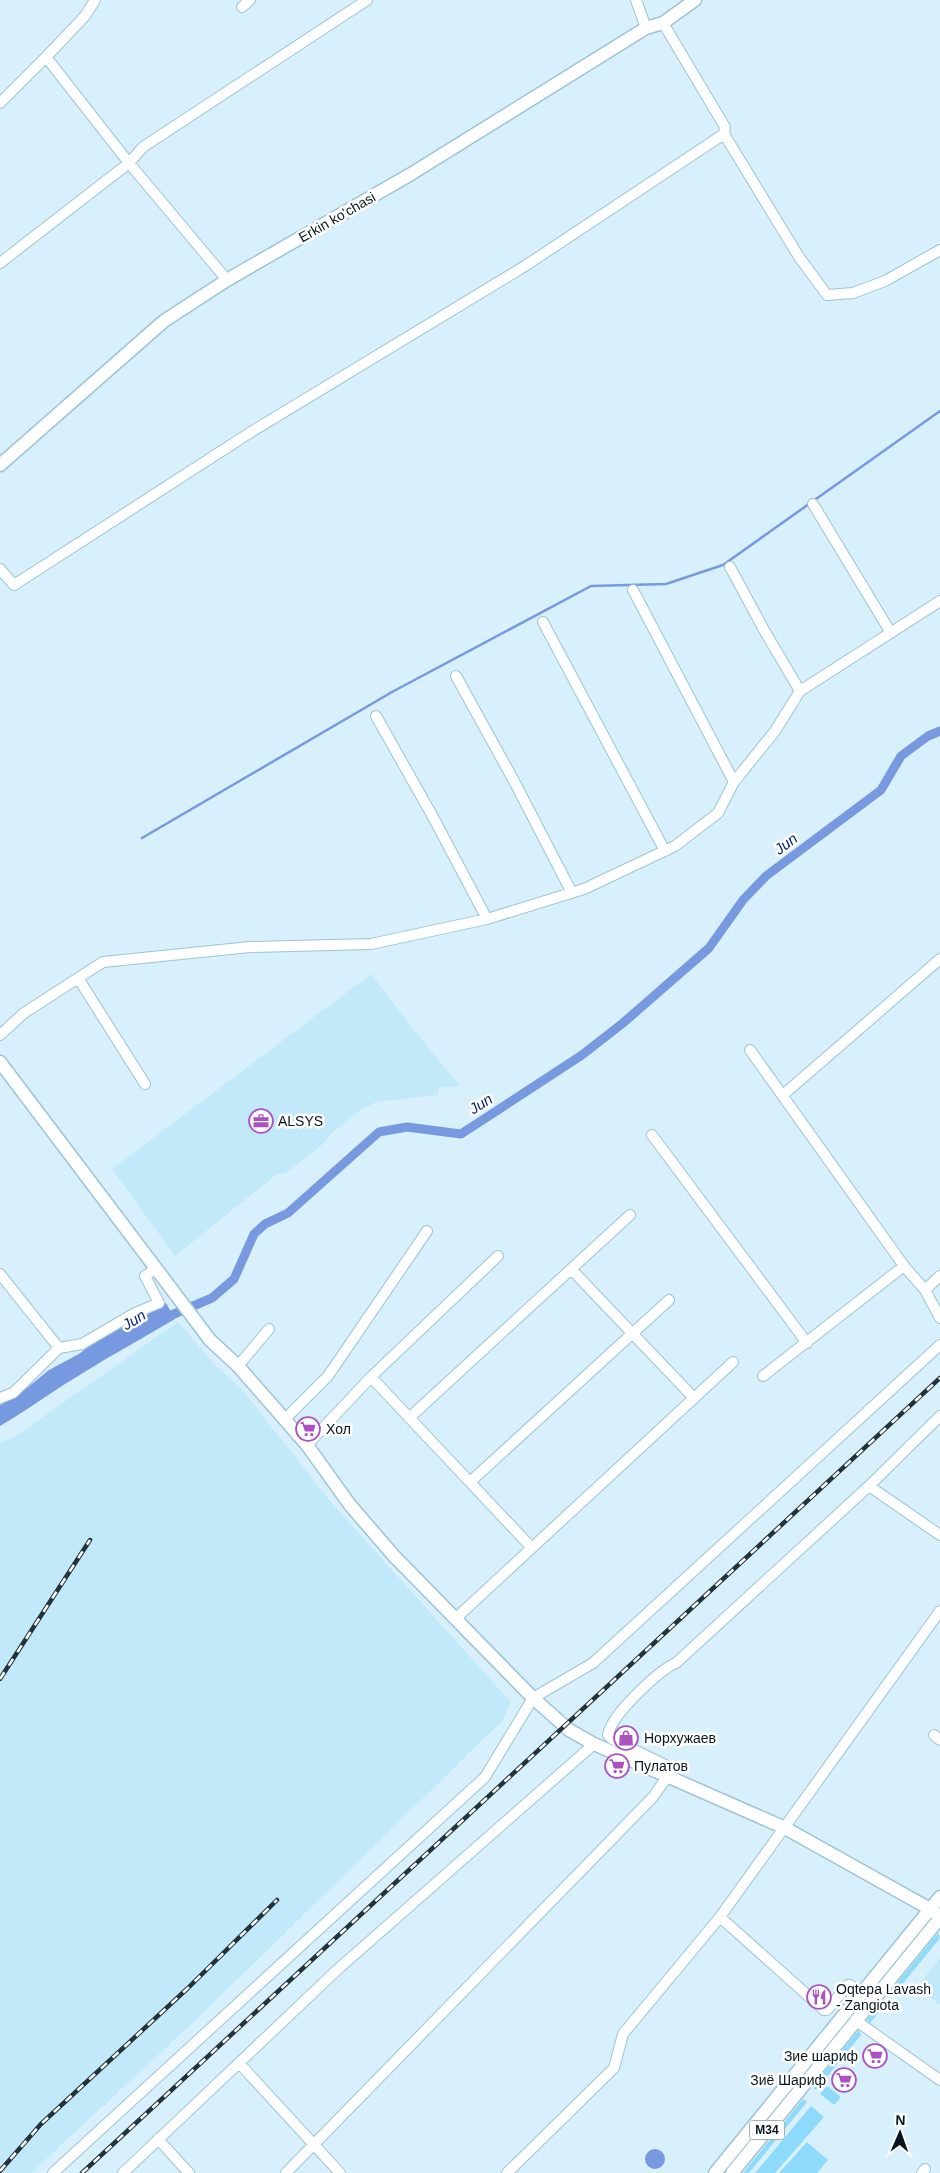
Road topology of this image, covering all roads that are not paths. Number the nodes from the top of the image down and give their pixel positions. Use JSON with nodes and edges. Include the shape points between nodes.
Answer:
{"nodes":[{"id":1,"x":95,"y":0,"type":"edge"},
{"id":2,"x":367,"y":0,"type":"edge"},
{"id":3,"x":636,"y":0,"type":"edge"},
{"id":4,"x":695,"y":0,"type":"edge"},
{"id":5,"x":663,"y":23,"type":"junction"},
{"id":6,"x":646,"y":28,"type":"junction"},
{"id":7,"x":46,"y":57,"type":"junction"},
{"id":8,"x":0,"y":103,"type":"edge"},
{"id":9,"x":724,"y":134,"type":"junction"},
{"id":10,"x":129,"y":162,"type":"junction"},
{"id":11,"x":940,"y":250,"type":"edge"},
{"id":12,"x":0,"y":263,"type":"edge"},
{"id":13,"x":227,"y":280,"type":"junction"},
{"id":14,"x":0,"y":465,"type":"edge"},
{"id":15,"x":813,"y":504,"type":"dead end"},
{"id":16,"x":730,"y":567,"type":"dead end"},
{"id":17,"x":0,"y":569,"type":"edge"},
{"id":18,"x":633,"y":590,"type":"dead end"},
{"id":19,"x":940,"y":601,"type":"edge"},
{"id":20,"x":543,"y":622,"type":"dead end"},
{"id":21,"x":891,"y":633,"type":"junction"},
{"id":22,"x":456,"y":676,"type":"dead end"},
{"id":23,"x":800,"y":691,"type":"junction"},
{"id":24,"x":376,"y":716,"type":"dead end"},
{"id":25,"x":734,"y":782,"type":"junction"},
{"id":26,"x":665,"y":851,"type":"junction"},
{"id":27,"x":572,"y":893,"type":"junction"},
{"id":28,"x":486,"y":919,"type":"junction"},
{"id":29,"x":940,"y":959,"type":"edge"},
{"id":30,"x":78,"y":978,"type":"junction"},
{"id":31,"x":0,"y":1035,"type":"edge"},
{"id":32,"x":750,"y":1050,"type":"dead end"},
{"id":33,"x":2,"y":1071,"type":"edge"},
{"id":34,"x":145,"y":1084,"type":"dead end"},
{"id":35,"x":783,"y":1095,"type":"junction"},
{"id":36,"x":652,"y":1135,"type":"dead end"},
{"id":37,"x":630,"y":1215,"type":"dead end"},
{"id":38,"x":427,"y":1230,"type":"dead end"},
{"id":39,"x":498,"y":1256,"type":"dead end"},
{"id":40,"x":904,"y":1266,"type":"junction"},
{"id":41,"x":155,"y":1269,"type":"junction"},
{"id":42,"x":571,"y":1269,"type":"junction"},
{"id":43,"x":0,"y":1274,"type":"edge"},
{"id":44,"x":940,"y":1276,"type":"edge"},
{"id":45,"x":926,"y":1290,"type":"junction"},
{"id":46,"x":669,"y":1300,"type":"dead end"},
{"id":47,"x":940,"y":1318,"type":"edge"},
{"id":48,"x":269,"y":1329,"type":"dead end"},
{"id":49,"x":633,"y":1331,"type":"junction"},
{"id":50,"x":807,"y":1343,"type":"junction"},
{"id":51,"x":940,"y":1345,"type":"edge"},
{"id":52,"x":59,"y":1348,"type":"junction"},
{"id":53,"x":733,"y":1362,"type":"dead end"},
{"id":54,"x":238,"y":1366,"type":"junction"},
{"id":55,"x":763,"y":1376,"type":"dead end"},
{"id":56,"x":371,"y":1377,"type":"junction"},
{"id":57,"x":0,"y":1398,"type":"edge"},
{"id":58,"x":694,"y":1398,"type":"junction"},
{"id":59,"x":940,"y":1416,"type":"edge"},
{"id":60,"x":409,"y":1418,"type":"junction"},
{"id":61,"x":284,"y":1420,"type":"junction"},
{"id":62,"x":307,"y":1445,"type":"junction"},
{"id":63,"x":470,"y":1482,"type":"junction"},
{"id":64,"x":870,"y":1486,"type":"junction"},
{"id":65,"x":940,"y":1535,"type":"edge"},
{"id":66,"x":531,"y":1547,"type":"junction"},
{"id":67,"x":940,"y":1611,"type":"edge"},
{"id":68,"x":455,"y":1619,"type":"junction"},
{"id":69,"x":533,"y":1698,"type":"junction"},
{"id":70,"x":594,"y":1744,"type":"junction"},
{"id":71,"x":667,"y":1776,"type":"junction"},
{"id":72,"x":785,"y":1828,"type":"junction"},
{"id":73,"x":940,"y":1897,"type":"edge"},
{"id":74,"x":937,"y":1914,"type":"edge"},
{"id":75,"x":720,"y":1917,"type":"junction"},
{"id":76,"x":860,"y":1994,"type":"junction"},
{"id":77,"x":855,"y":2020,"type":"junction"},
{"id":78,"x":239,"y":2063,"type":"junction"},
{"id":79,"x":940,"y":2080,"type":"edge"},
{"id":80,"x":158,"y":2139,"type":"junction"},
{"id":81,"x":313,"y":2144,"type":"junction"},
{"id":82,"x":53,"y":2173,"type":"edge"},
{"id":83,"x":123,"y":2173,"type":"edge"},
{"id":84,"x":189,"y":2173,"type":"edge"},
{"id":85,"x":286,"y":2173,"type":"edge"},
{"id":86,"x":340,"y":2173,"type":"edge"},
{"id":87,"x":507,"y":2173,"type":"edge"},
{"id":88,"x":715,"y":2173,"type":"edge"},
{"id":89,"x":732,"y":2173,"type":"edge"}],
"edges":[{"from":1,"to":7,"type":"street","via":[[85,16]]},
{"from":2,"to":10,"type":"street","via":[[143,147]]},
{"from":3,"to":6,"type":"street"},
{"from":4,"to":5,"type":"main road","name":"Erkin ko'chasi"},
{"from":5,"to":6,"type":"main road","name":"Erkin ko'chasi"},
{"from":5,"to":9,"type":"street","via":[[725,127]]},
{"from":6,"to":13,"type":"main road","name":"Erkin ko'chasi","via":[[411,174]]},
{"from":7,"to":8,"type":"street"},
{"from":7,"to":10,"type":"street"},
{"from":9,"to":11,"type":"street","via":[[799,257],[828,294],[853,293]]},
{"from":9,"to":17,"type":"street","via":[[525,266],[251,432],[14,585]]},
{"from":10,"to":12,"type":"street"},
{"from":10,"to":13,"type":"street"},
{"from":13,"to":14,"type":"main road","name":"Erkin ko'chasi","via":[[164,321]]},
{"from":15,"to":21,"type":"street"},
{"from":16,"to":23,"type":"street"},
{"from":18,"to":25,"type":"street"},
{"from":19,"to":21,"type":"street"},
{"from":20,"to":26,"type":"street"},
{"from":21,"to":23,"type":"street"},
{"from":22,"to":27,"type":"street"},
{"from":23,"to":25,"type":"street","via":[[775,731]]},
{"from":24,"to":28,"type":"street"},
{"from":25,"to":26,"type":"street","via":[[718,813]]},
{"from":26,"to":27,"type":"street"},
{"from":27,"to":28,"type":"street"},
{"from":28,"to":30,"type":"street","via":[[370,944],[250,947],[103,962]]},
{"from":29,"to":35,"type":"street"},
{"from":30,"to":31,"type":"street","via":[[24,1013]]},
{"from":30,"to":34,"type":"street"},
{"from":32,"to":35,"type":"street"},
{"from":33,"to":41,"type":"main road"},
{"from":35,"to":40,"type":"street"},
{"from":36,"to":50,"type":"street"},
{"from":37,"to":42,"type":"street"},
{"from":38,"to":61,"type":"street","via":[[328,1376]]},
{"from":39,"to":56,"type":"street"},
{"from":40,"to":45,"type":"street"},
{"from":40,"to":50,"type":"street"},
{"from":41,"to":52,"type":"street","via":[[145,1276],[159,1303],[82,1344]]},
{"from":41,"to":54,"type":"main road","via":[[210,1340]]},
{"from":42,"to":49,"type":"street"},
{"from":42,"to":60,"type":"street"},
{"from":43,"to":52,"type":"street"},
{"from":44,"to":45,"type":"street"},
{"from":45,"to":47,"type":"street"},
{"from":46,"to":49,"type":"street"},
{"from":48,"to":54,"type":"street"},
{"from":49,"to":58,"type":"street"},
{"from":49,"to":63,"type":"street"},
{"from":50,"to":55,"type":"street"},
{"from":51,"to":69,"type":"street","via":[[593,1663]]},
{"from":52,"to":57,"type":"street","via":[[13,1393]]},
{"from":53,"to":58,"type":"street"},
{"from":54,"to":61,"type":"main road"},
{"from":56,"to":60,"type":"street"},
{"from":56,"to":62,"type":"street"},
{"from":58,"to":66,"type":"street"},
{"from":59,"to":64,"type":"street"},
{"from":60,"to":63,"type":"street"},
{"from":61,"to":62,"type":"main road"},
{"from":62,"to":68,"type":"main road","via":[[350,1505]]},
{"from":63,"to":66,"type":"street"},
{"from":64,"to":65,"type":"street"},
{"from":64,"to":71,"type":"street","via":[[676,1663],[645,1686],[609,1730],[608,1735],[612,1739],[667,1766]]},
{"from":66,"to":68,"type":"street"},
{"from":67,"to":72,"type":"street"},
{"from":68,"to":69,"type":"main road"},
{"from":69,"to":70,"type":"main road","via":[[569,1730]]},
{"from":69,"to":82,"type":"street","via":[[485,1777]]},
{"from":70,"to":71,"type":"main road"},
{"from":70,"to":78,"type":"street","via":[[337,1970]]},
{"from":71,"to":72,"type":"main road"},
{"from":71,"to":81,"type":"street","via":[[653,1797]]},
{"from":72,"to":74,"type":"main road"},
{"from":72,"to":75,"type":"street"},
{"from":73,"to":74,"type":"main road","number":"M34"},
{"from":74,"to":76,"type":"main road","number":"M34"},
{"from":74,"to":77,"type":"main road","number":"M34"},
{"from":75,"to":76,"type":"street","via":[[824,2010],[848,1985]]},
{"from":75,"to":87,"type":"street","via":[[624,2034],[614,2068]]},
{"from":76,"to":88,"type":"main road","number":"M34"},
{"from":77,"to":79,"type":"street"},
{"from":77,"to":89,"type":"main road","number":"M34"},
{"from":78,"to":80,"type":"street"},
{"from":78,"to":81,"type":"street"},
{"from":80,"to":83,"type":"street"},
{"from":80,"to":84,"type":"street"},
{"from":81,"to":85,"type":"street"},
{"from":81,"to":86,"type":"street"}]}
